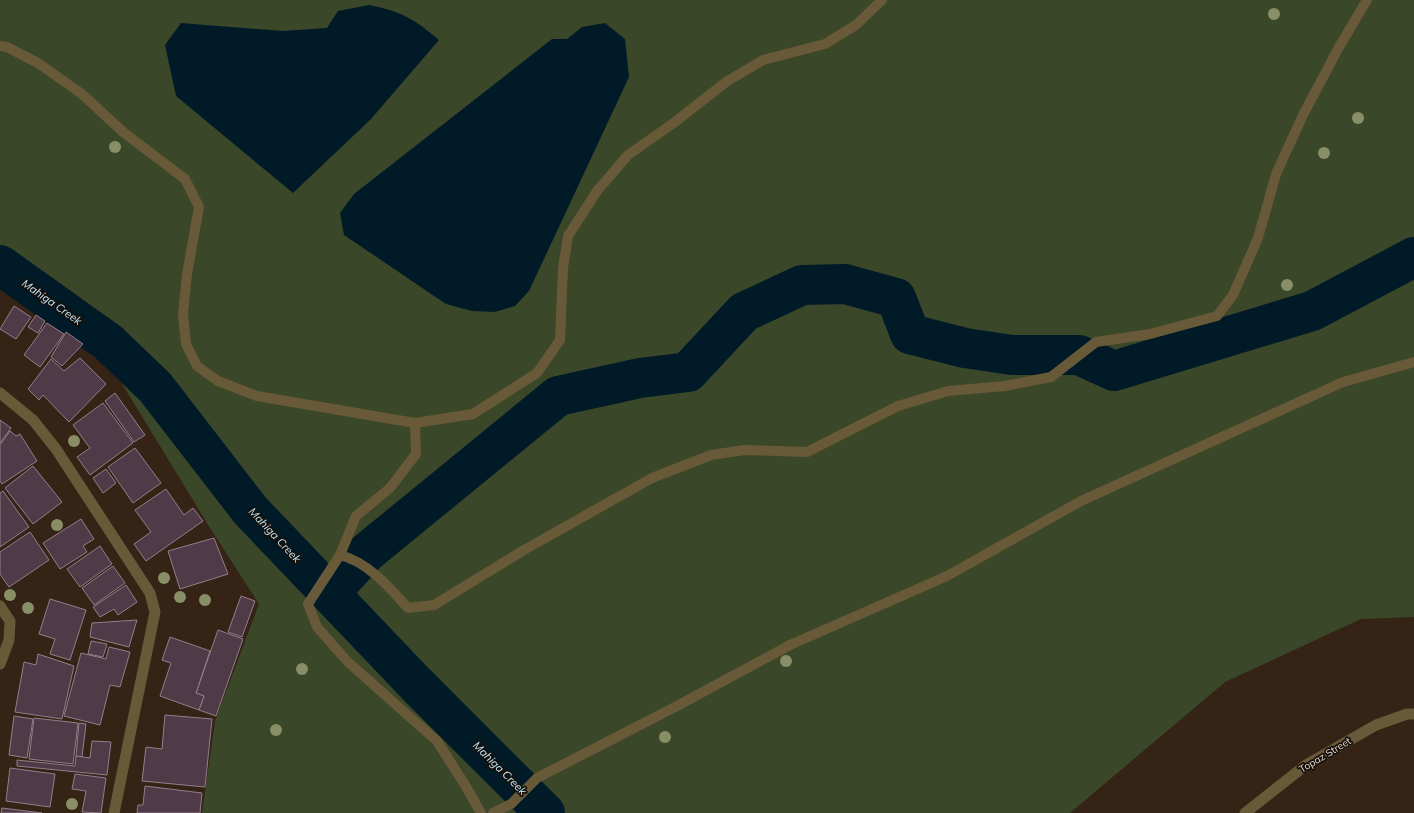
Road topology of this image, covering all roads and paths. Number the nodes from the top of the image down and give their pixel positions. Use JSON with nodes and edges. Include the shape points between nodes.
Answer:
{"nodes":[{"id":1,"x":882,"y":0,"type":"edge"},
{"id":2,"x":1367,"y":0,"type":"edge"},
{"id":3,"x":0,"y":46,"type":"edge"},
{"id":4,"x":1414,"y":362,"type":"edge"},
{"id":5,"x":0,"y":393,"type":"edge"},
{"id":6,"x":415,"y":423,"type":"junction"},
{"id":7,"x":343,"y":556,"type":"junction"},
{"id":8,"x":0,"y":606,"type":"edge"},
{"id":9,"x":0,"y":664,"type":"edge"},
{"id":10,"x":1414,"y":714,"type":"edge"},
{"id":11,"x":114,"y":813,"type":"edge"},
{"id":12,"x":481,"y":813,"type":"edge"},
{"id":13,"x":493,"y":813,"type":"edge"},
{"id":14,"x":1245,"y":813,"type":"edge"}],
"edges":[{"from":1,"to":6,"type":"lane","via":[[856,24],[825,44],[763,60],[726,82],[628,155],[597,191],[568,236],[563,268],[560,340],[537,373],[474,414]]},
{"from":2,"to":7,"type":"lane","via":[[1303,115],[1276,174],[1258,238],[1233,295],[1217,316],[1150,334],[1096,342],[1050,377],[1005,386],[948,391],[905,404],[807,452],[745,450],[711,455],[652,478],[524,550],[434,605],[408,608],[366,567]]},
{"from":3,"to":6,"type":"lane","via":[[38,63],[82,94],[123,132],[185,179],[199,207],[183,314],[186,344],[197,366],[218,381],[257,396]]},
{"from":4,"to":13,"type":"lane","via":[[1343,382],[1081,501],[947,576],[790,645],[537,778],[511,804]]},
{"from":5,"to":11,"type":"street","via":[[33,420],[56,449],[150,593],[155,612]]},
{"from":6,"to":7,"type":"lane","via":[[416,454],[390,488],[356,516]]},
{"from":7,"to":12,"type":"lane","via":[[308,604],[317,627],[348,662],[437,741]]},
{"from":8,"to":9,"type":"street","via":[[10,621],[9,640]]},
{"from":10,"to":14,"type":"street","name":"Topaz Street","via":[[1376,725],[1306,765]]}]}
